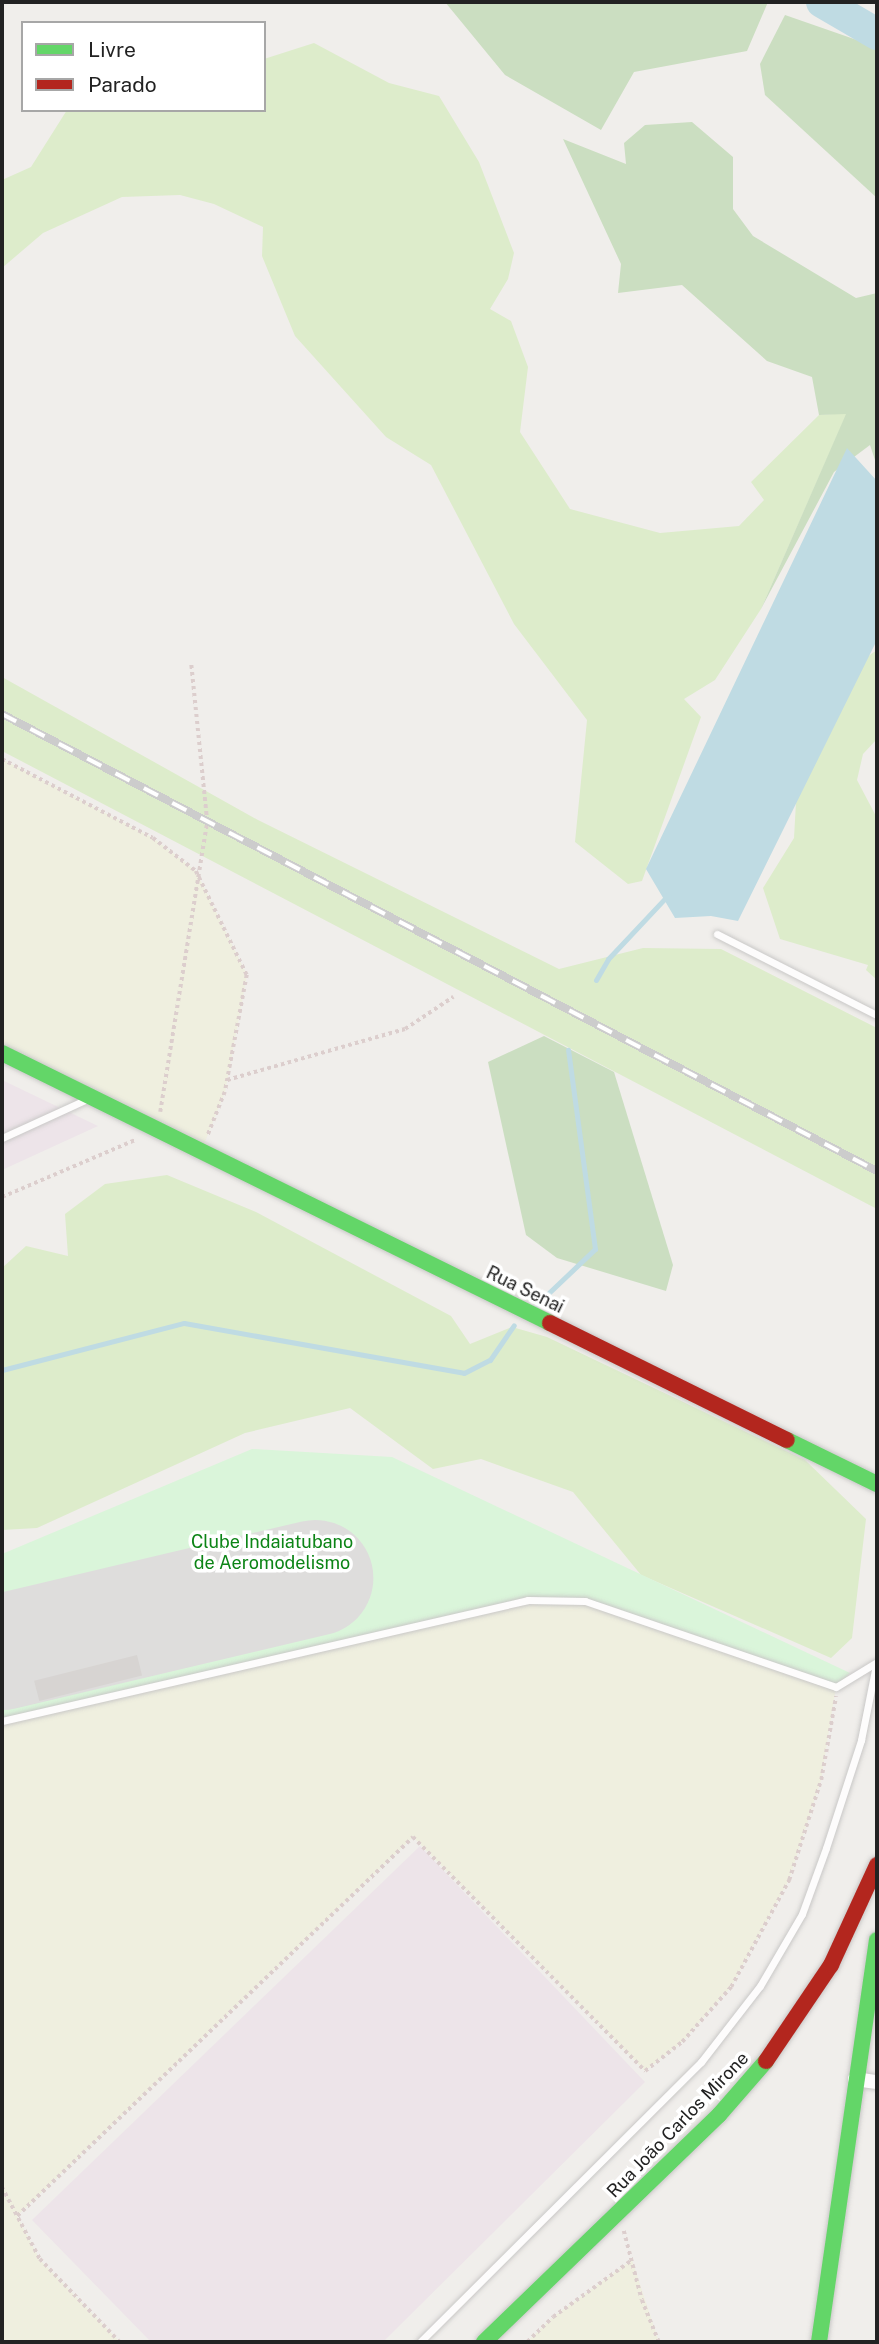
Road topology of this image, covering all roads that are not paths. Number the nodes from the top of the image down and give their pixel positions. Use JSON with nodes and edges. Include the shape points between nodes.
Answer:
{"nodes":[{"id":1,"x":717,"y":934,"type":"dead end"},
{"id":2,"x":877,"y":1015,"type":"edge"},
{"id":3,"x":2,"y":1053,"type":"edge"},
{"id":4,"x":91,"y":1097,"type":"junction"},
{"id":5,"x":2,"y":1138,"type":"edge"},
{"id":6,"x":877,"y":1484,"type":"edge"},
{"id":7,"x":877,"y":1664,"type":"edge"},
{"id":8,"x":2,"y":1721,"type":"edge"},
{"id":9,"x":877,"y":1871,"type":"edge"},
{"id":10,"x":877,"y":1940,"type":"edge"},
{"id":11,"x":855,"y":2078,"type":"junction"},
{"id":12,"x":877,"y":2082,"type":"edge"},
{"id":13,"x":420,"y":2342,"type":"edge"},
{"id":14,"x":484,"y":2342,"type":"edge"},
{"id":15,"x":819,"y":2342,"type":"edge"}],
"edges":[{"from":1,"to":2,"type":"lane"},
{"from":3,"to":4,"type":"street","name":"Rua Senai"},
{"from":4,"to":5,"type":"lane"},
{"from":4,"to":6,"type":"street","name":"Rua Senai"},
{"from":7,"to":8,"type":"lane","via":[[836,1687],[584,1601],[528,1600]]},
{"from":7,"to":13,"type":"lane","via":[[861,1740],[826,1848],[802,1914],[760,1986],[701,2062]]},
{"from":9,"to":14,"type":"street","name":"Rua João Carlos Mirone","via":[[831,1965],[784,2040],[719,2115]]},
{"from":10,"to":11,"type":"street"},
{"from":11,"to":12,"type":"street"},
{"from":11,"to":15,"type":"street"}]}
